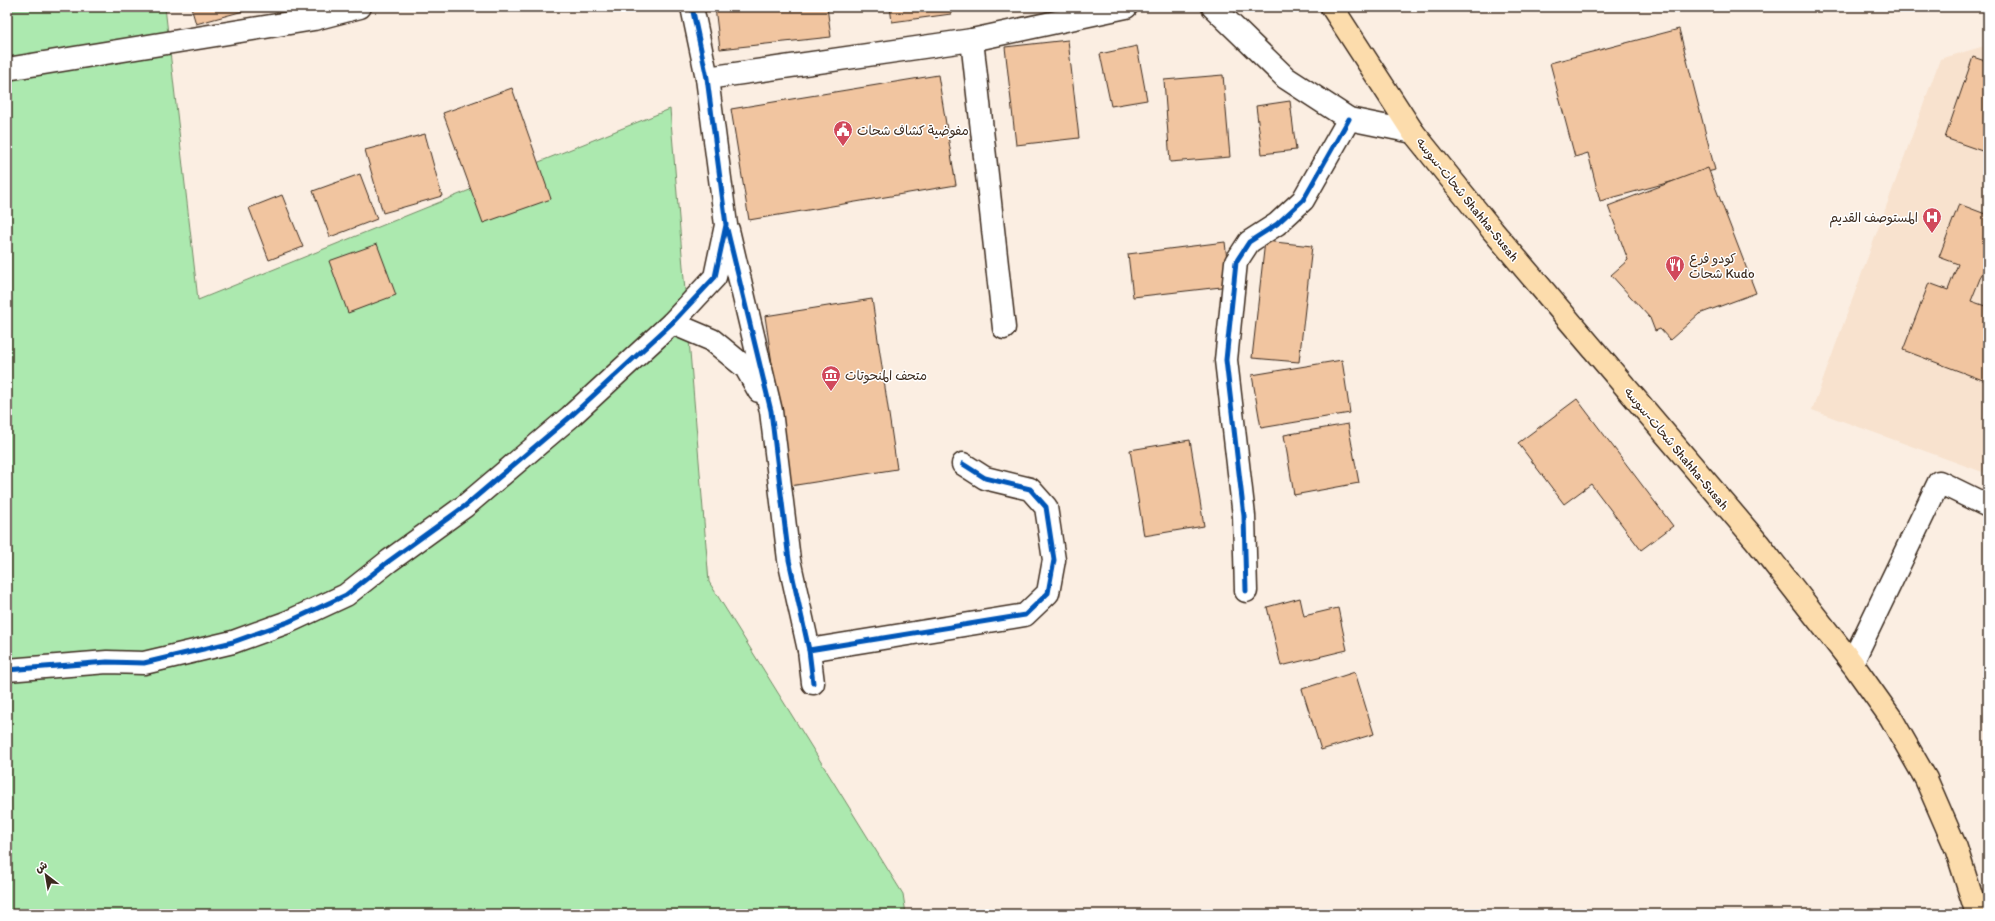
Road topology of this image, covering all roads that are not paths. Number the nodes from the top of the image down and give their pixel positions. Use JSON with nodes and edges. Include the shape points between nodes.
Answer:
{"nodes":[{"id":1,"x":360,"y":7,"type":"edge"},
{"id":2,"x":692,"y":7,"type":"edge"},
{"id":3,"x":1126,"y":7,"type":"edge"},
{"id":4,"x":1213,"y":7,"type":"edge"},
{"id":5,"x":1332,"y":7,"type":"edge"},
{"id":6,"x":972,"y":40,"type":"junction"},
{"id":7,"x":7,"y":68,"type":"edge"},
{"id":8,"x":707,"y":78,"type":"junction"},
{"id":9,"x":1349,"y":119,"type":"junction"},
{"id":10,"x":1413,"y":132,"type":"junction"},
{"id":11,"x":726,"y":225,"type":"junction"},
{"id":12,"x":672,"y":322,"type":"junction"},
{"id":13,"x":1004,"y":328,"type":"dead end"},
{"id":14,"x":771,"y":411,"type":"junction"},
{"id":15,"x":963,"y":464,"type":"dead end"},
{"id":16,"x":1988,"y":506,"type":"edge"},
{"id":17,"x":1246,"y":591,"type":"dead end"},
{"id":18,"x":809,"y":650,"type":"junction"},
{"id":19,"x":1852,"y":663,"type":"junction"},
{"id":20,"x":7,"y":670,"type":"edge"},
{"id":21,"x":813,"y":683,"type":"dead end"},
{"id":22,"x":1977,"y":914,"type":"edge"}],
"edges":[{"from":1,"to":7,"type":"street","via":[[314,19]]},
{"from":2,"to":8,"type":"street"},
{"from":3,"to":6,"type":"street"},
{"from":4,"to":9,"type":"street","via":[[1286,78]]},
{"from":5,"to":10,"type":"main road","name":"شحات-سوسه Shahha-Susah"},
{"from":6,"to":8,"type":"street"},
{"from":6,"to":13,"type":"street"},
{"from":8,"to":11,"type":"street"},
{"from":9,"to":10,"type":"street"},
{"from":9,"to":17,"type":"street","via":[[1304,200],[1277,224],[1249,242],[1236,262],[1226,360],[1244,516]]},
{"from":10,"to":19,"type":"main road","name":"شحات-سوسه Shahha-Susah","via":[[1493,231],[1758,543]]},
{"from":11,"to":12,"type":"street","via":[[715,277]]},
{"from":11,"to":14,"type":"street"},
{"from":12,"to":14,"type":"street","via":[[712,340],[746,368]]},
{"from":12,"to":20,"type":"street","via":[[570,417],[465,506],[389,560],[346,595],[288,622],[233,642],[144,663],[107,662]]},
{"from":14,"to":18,"type":"street","via":[[789,560]]},
{"from":15,"to":18,"type":"street","via":[[985,478],[1030,489],[1046,507],[1054,560],[1048,593],[1025,615]]},
{"from":16,"to":19,"type":"street","via":[[1940,482]]},
{"from":18,"to":21,"type":"street"},
{"from":19,"to":22,"type":"main road","name":"شحات-سوسه Shahha-Susah","via":[[1891,718],[1926,779],[1956,848]]}]}
